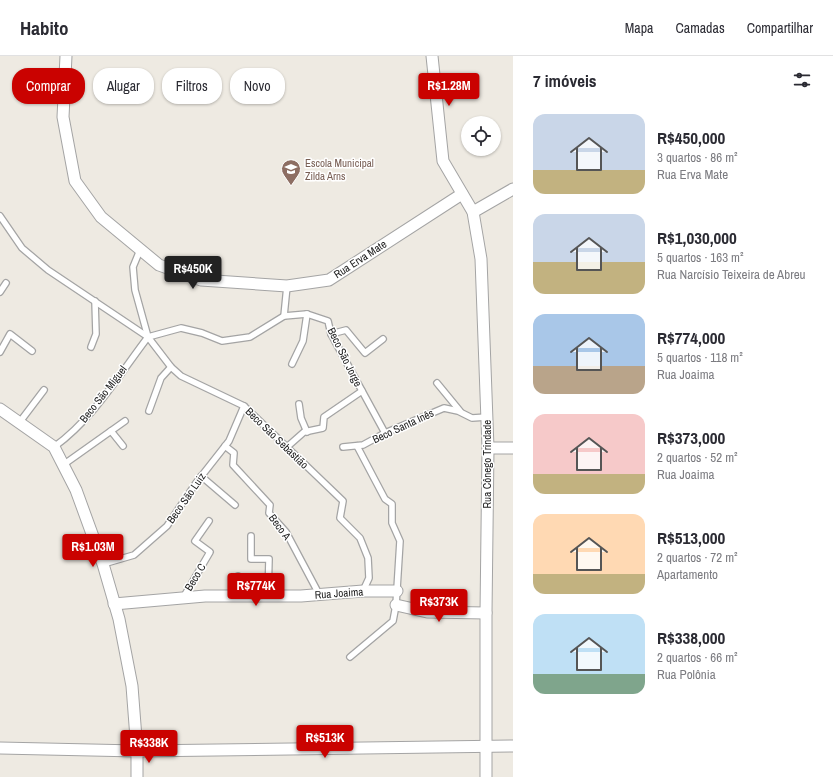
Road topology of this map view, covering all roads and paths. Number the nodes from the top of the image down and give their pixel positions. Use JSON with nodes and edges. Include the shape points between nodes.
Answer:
{"nodes":[{"id":1,"x":66,"y":56,"type":"edge"},
{"id":2,"x":432,"y":56,"type":"edge"},
{"id":3,"x":513,"y":188,"type":"edge"},
{"id":4,"x":462,"y":194,"type":"junction"},
{"id":5,"x":474,"y":212,"type":"junction"},
{"id":6,"x":0,"y":216,"type":"edge"},
{"id":7,"x":140,"y":250,"type":"junction"},
{"id":8,"x":6,"y":282,"type":"dead end"},
{"id":9,"x":287,"y":286,"type":"junction"},
{"id":10,"x":0,"y":292,"type":"edge"},
{"id":11,"x":95,"y":301,"type":"junction"},
{"id":12,"x":307,"y":314,"type":"junction"},
{"id":13,"x":284,"y":316,"type":"junction"},
{"id":14,"x":331,"y":334,"type":"junction"},
{"id":15,"x":148,"y":337,"type":"junction"},
{"id":16,"x":382,"y":339,"type":"dead end"},
{"id":17,"x":91,"y":347,"type":"dead end"},
{"id":18,"x":0,"y":352,"type":"edge"},
{"id":19,"x":32,"y":352,"type":"dead end"},
{"id":20,"x":292,"y":364,"type":"dead end"},
{"id":21,"x":171,"y":366,"type":"junction"},
{"id":22,"x":437,"y":383,"type":"dead end"},
{"id":23,"x":44,"y":390,"type":"dead end"},
{"id":24,"x":362,"y":391,"type":"junction"},
{"id":25,"x":299,"y":404,"type":"dead end"},
{"id":26,"x":244,"y":406,"type":"junction"},
{"id":27,"x":0,"y":409,"type":"edge"},
{"id":28,"x":149,"y":411,"type":"dead end"},
{"id":29,"x":462,"y":413,"type":"junction"},
{"id":30,"x":486,"y":417,"type":"junction"},
{"id":31,"x":125,"y":421,"type":"dead end"},
{"id":32,"x":19,"y":423,"type":"junction"},
{"id":33,"x":111,"y":431,"type":"junction"},
{"id":34,"x":307,"y":432,"type":"junction"},
{"id":35,"x":385,"y":433,"type":"junction"},
{"id":36,"x":123,"y":446,"type":"dead end"},
{"id":37,"x":225,"y":446,"type":"junction"},
{"id":38,"x":357,"y":446,"type":"junction"},
{"id":39,"x":287,"y":447,"type":"junction"},
{"id":40,"x":343,"y":447,"type":"dead end"},
{"id":41,"x":54,"y":448,"type":"junction"},
{"id":42,"x":488,"y":448,"type":"junction"},
{"id":43,"x":513,"y":448,"type":"edge"},
{"id":44,"x":63,"y":465,"type":"junction"},
{"id":45,"x":201,"y":476,"type":"junction"},
{"id":46,"x":236,"y":505,"type":"dead end"},
{"id":47,"x":209,"y":521,"type":"dead end"},
{"id":48,"x":252,"y":536,"type":"dead end"},
{"id":49,"x":103,"y":564,"type":"junction"},
{"id":50,"x":238,"y":576,"type":"dead end"},
{"id":51,"x":364,"y":591,"type":"junction"},
{"id":52,"x":397,"y":591,"type":"junction"},
{"id":53,"x":320,"y":595,"type":"junction"},
{"id":54,"x":240,"y":596,"type":"junction"},
{"id":55,"x":268,"y":596,"type":"junction"},
{"id":56,"x":183,"y":598,"type":"junction"},
{"id":57,"x":114,"y":604,"type":"junction"},
{"id":58,"x":396,"y":605,"type":"junction"},
{"id":59,"x":486,"y":613,"type":"junction"},
{"id":60,"x":350,"y":657,"type":"dead end"},
{"id":61,"x":486,"y":746,"type":"junction"},
{"id":62,"x":513,"y":746,"type":"edge"},
{"id":63,"x":0,"y":748,"type":"edge"},
{"id":64,"x":137,"y":751,"type":"junction"},
{"id":65,"x":137,"y":777,"type":"edge"},
{"id":66,"x":486,"y":777,"type":"edge"}],
"edges":[{"from":1,"to":7,"type":"street","name":"Rua Erva Mate","via":[[63,117],[75,181],[101,217]]},
{"from":2,"to":4,"type":"street","name":"Rua Cônego Trindade","via":[[443,161]]},
{"from":3,"to":5,"type":"street"},
{"from":4,"to":5,"type":"street","name":"Rua Cônego Trindade"},
{"from":4,"to":9,"type":"street","name":"Rua Erva Mate","via":[[328,280]]},
{"from":5,"to":30,"type":"street","name":"Rua Cônego Trindade","via":[[481,259]]},
{"from":6,"to":11,"type":"lane","name":"Beco São Sebastião","via":[[22,248],[48,270]]},
{"from":7,"to":9,"type":"street","name":"Rua Erva Mate","via":[[159,265],[201,280]]},
{"from":7,"to":15,"type":"lane","via":[[133,267],[135,290]]},
{"from":8,"to":10,"type":"lane"},
{"from":9,"to":13,"type":"lane"},
{"from":11,"to":15,"type":"lane","name":"Beco São Sebastião"},
{"from":11,"to":17,"type":"lane","via":[[96,334]]},
{"from":12,"to":13,"type":"lane","name":"Beco São Jorge"},
{"from":12,"to":14,"type":"lane","name":"Beco São Jorge","via":[[328,321]]},
{"from":12,"to":20,"type":"lane","via":[[303,341]]},
{"from":13,"to":15,"type":"lane","name":"Beco São Jorge","via":[[250,337],[222,341],[182,328]]},
{"from":14,"to":16,"type":"lane","via":[[346,330],[364,353]]},
{"from":14,"to":24,"type":"lane","name":"Beco São Jorge"},
{"from":15,"to":21,"type":"lane","name":"Beco São Sebastião"},
{"from":15,"to":41,"type":"lane","name":"Beco São Miguel","via":[[91,413]]},
{"from":18,"to":19,"type":"lane","via":[[10,334]]},
{"from":21,"to":26,"type":"lane","name":"Beco São Sebastião","via":[[181,376]]},
{"from":21,"to":28,"type":"lane","via":[[161,378]]},
{"from":22,"to":29,"type":"lane"},
{"from":23,"to":32,"type":"lane"},
{"from":24,"to":34,"type":"lane","via":[[324,417],[323,428]]},
{"from":24,"to":35,"type":"lane","name":"Beco São Jorge"},
{"from":25,"to":34,"type":"lane"},
{"from":26,"to":37,"type":"lane","name":"Beco São Luiz"},
{"from":26,"to":39,"type":"lane","name":"Beco São Sebastião"},
{"from":27,"to":32,"type":"street"},
{"from":29,"to":30,"type":"lane","name":"Beco Santa Inês","via":[[472,418]]},
{"from":29,"to":35,"type":"lane","name":"Beco Santa Inês","via":[[444,408]]},
{"from":30,"to":42,"type":"street","name":"Rua Cônego Trindade"},
{"from":31,"to":33,"type":"lane"},
{"from":32,"to":41,"type":"street"},
{"from":33,"to":36,"type":"lane"},
{"from":33,"to":44,"type":"lane"},
{"from":34,"to":39,"type":"lane"},
{"from":35,"to":38,"type":"lane","name":"Beco Santa Inês"},
{"from":37,"to":45,"type":"lane","name":"Beco São Luiz"},
{"from":37,"to":53,"type":"lane","name":"Beco A","via":[[234,453],[233,465],[270,505],[269,513],[286,532]]},
{"from":38,"to":40,"type":"lane","name":"Beco Santa Inês"},
{"from":38,"to":52,"type":"lane","via":[[385,499],[392,504],[392,523],[400,541]]},
{"from":39,"to":51,"type":"lane","name":"Beco São Sebastião","via":[[343,501],[340,518],[360,538],[368,558],[369,578]]},
{"from":41,"to":44,"type":"street"},
{"from":42,"to":43,"type":"street"},
{"from":42,"to":59,"type":"street","name":"Rua Cônego Trindade"},
{"from":44,"to":49,"type":"street","via":[[76,490]]},
{"from":45,"to":46,"type":"lane"},
{"from":45,"to":49,"type":"lane","name":"Beco São Luiz","via":[[168,526],[134,555]]},
{"from":47,"to":56,"type":"lane","name":"Beco C","via":[[195,541],[210,552]]},
{"from":48,"to":55,"type":"lane","via":[[251,559],[269,559]]},
{"from":49,"to":57,"type":"street"},
{"from":50,"to":54,"type":"lane"},
{"from":51,"to":52,"type":"street","name":"Rua Joaima"},
{"from":51,"to":53,"type":"street","name":"Rua Joaima"},
{"from":52,"to":58,"type":"lane"},
{"from":53,"to":55,"type":"street","name":"Rua Joaima"},
{"from":54,"to":55,"type":"street","name":"Rua Joaima"},
{"from":54,"to":56,"type":"street","name":"Rua Joaima"},
{"from":56,"to":57,"type":"street","name":"Rua Joaima"},
{"from":57,"to":64,"type":"street","via":[[132,686]]},
{"from":58,"to":59,"type":"street","via":[[426,612]]},
{"from":58,"to":60,"type":"lane","via":[[393,621]]},
{"from":59,"to":61,"type":"street","name":"Rua Cônego Trindade"},
{"from":61,"to":62,"type":"street"},
{"from":61,"to":64,"type":"street"},
{"from":61,"to":66,"type":"street","name":"Rua Cônego Trindade"},
{"from":63,"to":64,"type":"street"},
{"from":64,"to":65,"type":"street"}]}
